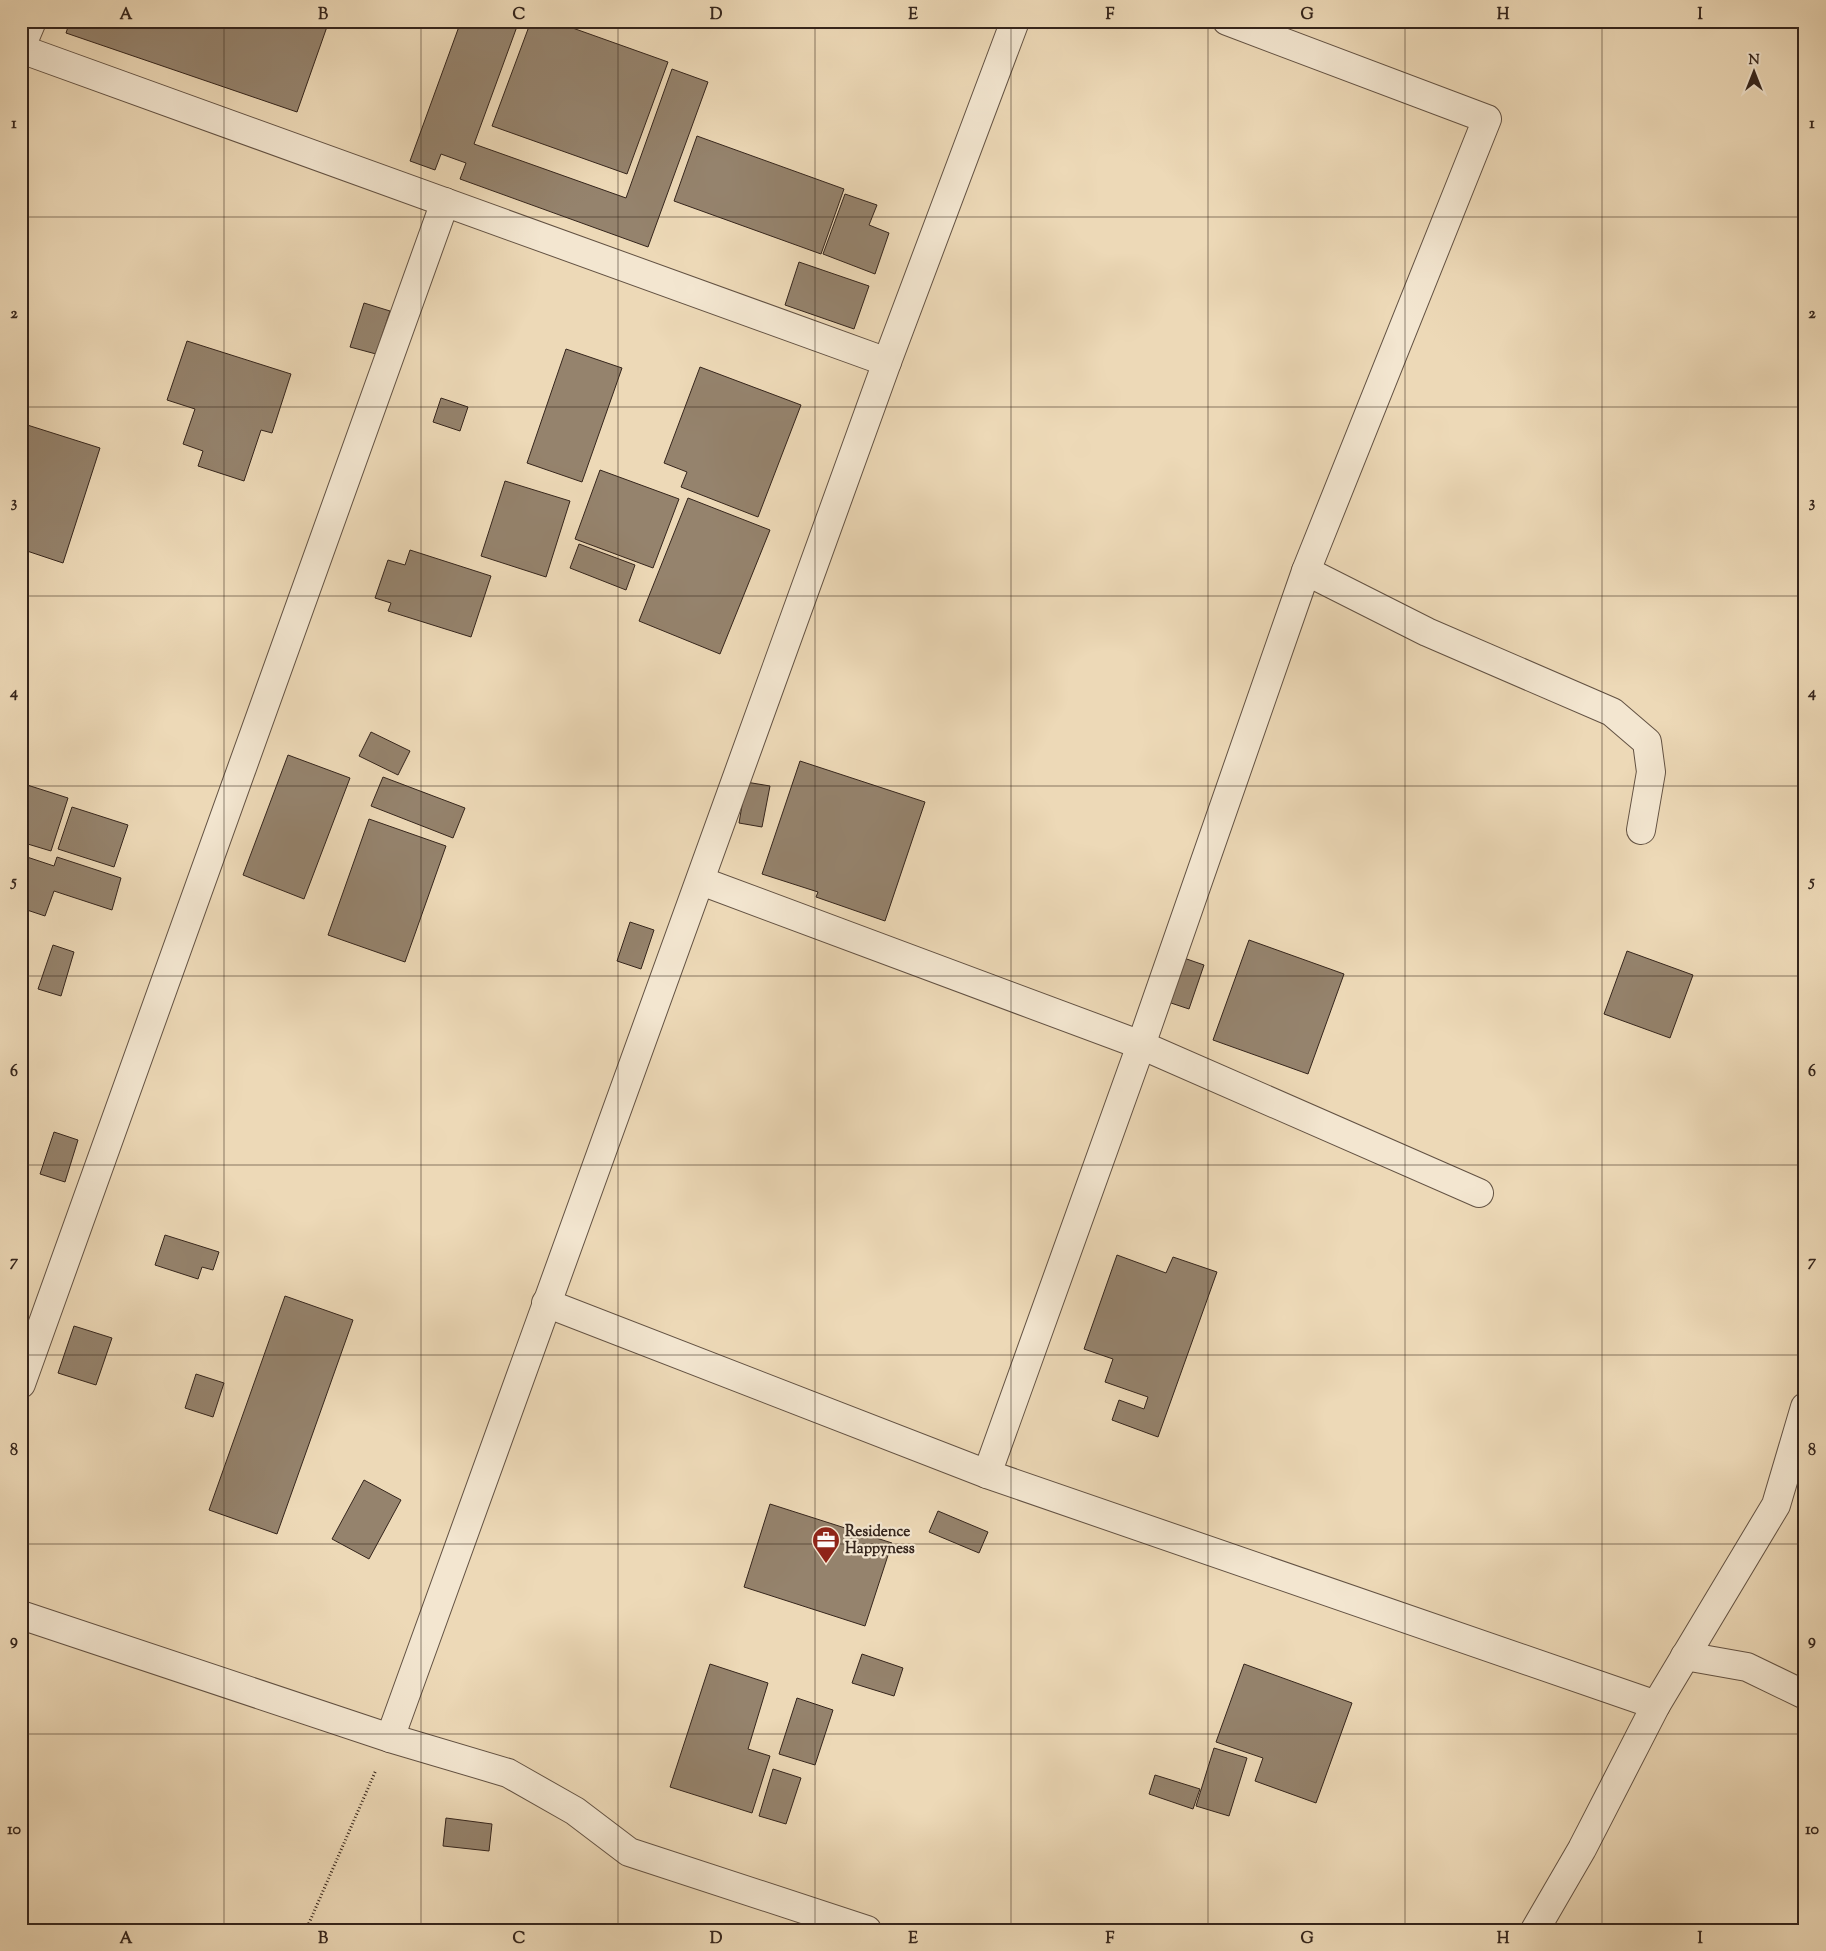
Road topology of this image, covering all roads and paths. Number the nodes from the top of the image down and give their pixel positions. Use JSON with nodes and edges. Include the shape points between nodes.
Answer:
{"nodes":[{"id":1,"x":32,"y":21,"type":"edge"},
{"id":2,"x":1014,"y":21,"type":"edge"},
{"id":3,"x":1227,"y":21,"type":"edge"},
{"id":4,"x":21,"y":48,"type":"edge"},
{"id":5,"x":445,"y":202,"type":"junction"},
{"id":6,"x":887,"y":362,"type":"junction"},
{"id":7,"x":1306,"y":571,"type":"junction"},
{"id":8,"x":1641,"y":830,"type":"dead end"},
{"id":9,"x":701,"y":881,"type":"junction"},
{"id":10,"x":1141,"y":1045,"type":"junction"},
{"id":11,"x":1479,"y":1193,"type":"dead end"},
{"id":12,"x":546,"y":1303,"type":"junction"},
{"id":13,"x":21,"y":1384,"type":"edge"},
{"id":14,"x":1805,"y":1407,"type":"edge"},
{"id":15,"x":987,"y":1474,"type":"junction"},
{"id":16,"x":21,"y":1615,"type":"edge"},
{"id":17,"x":1685,"y":1656,"type":"junction"},
{"id":18,"x":1805,"y":1696,"type":"edge"},
{"id":19,"x":1656,"y":1705,"type":"junction"},
{"id":20,"x":390,"y":1738,"type":"junction"},
{"id":21,"x":306,"y":1930,"type":"edge"},
{"id":22,"x":867,"y":1930,"type":"edge"},
{"id":23,"x":1535,"y":1930,"type":"edge"}],
"edges":[{"from":1,"to":4,"type":"street"},
{"from":2,"to":6,"type":"street"},
{"from":3,"to":7,"type":"street","via":[[1487,120]]},
{"from":4,"to":5,"type":"street"},
{"from":5,"to":6,"type":"street"},
{"from":5,"to":13,"type":"street"},
{"from":6,"to":9,"type":"street"},
{"from":7,"to":8,"type":"street","via":[[1426,632],[1612,712],[1647,742],[1652,772]]},
{"from":7,"to":10,"type":"street"},
{"from":9,"to":10,"type":"street"},
{"from":9,"to":12,"type":"street"},
{"from":10,"to":11,"type":"street"},
{"from":10,"to":15,"type":"street"},
{"from":12,"to":15,"type":"street"},
{"from":12,"to":20,"type":"street"},
{"from":14,"to":17,"type":"street","via":[[1776,1505]]},
{"from":15,"to":19,"type":"street"},
{"from":16,"to":20,"type":"street"},
{"from":17,"to":18,"type":"street","via":[[1747,1667]]},
{"from":17,"to":19,"type":"street"},
{"from":19,"to":23,"type":"street","via":[[1582,1848]]},
{"from":20,"to":21,"type":"path"},
{"from":20,"to":22,"type":"street","via":[[508,1773],[575,1811],[629,1852]]}]}
